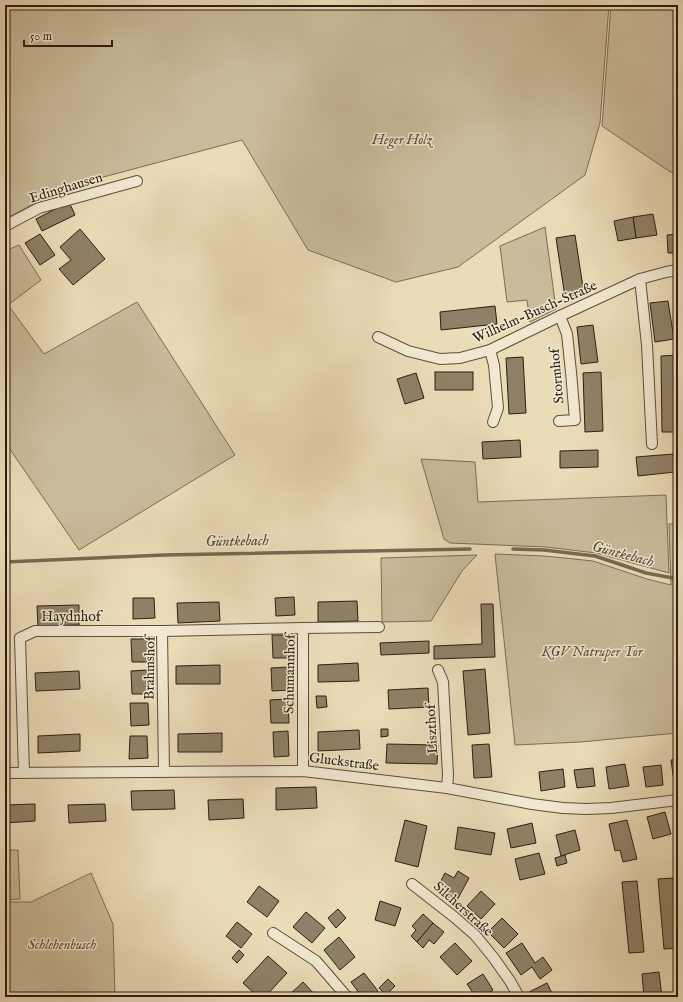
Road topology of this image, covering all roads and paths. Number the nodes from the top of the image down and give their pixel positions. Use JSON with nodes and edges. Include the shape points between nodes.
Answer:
{"nodes":[{"id":1,"x":137,"y":181,"type":"dead end"},
{"id":2,"x":5,"y":226,"type":"edge"},
{"id":3,"x":678,"y":270,"type":"edge"},
{"id":4,"x":640,"y":279,"type":"junction"},
{"id":5,"x":560,"y":316,"type":"junction"},
{"id":6,"x":378,"y":338,"type":"dead end"},
{"id":7,"x":490,"y":350,"type":"junction"},
{"id":8,"x":559,"y":421,"type":"dead end"},
{"id":9,"x":493,"y":422,"type":"dead end"},
{"id":10,"x":652,"y":444,"type":"dead end"},
{"id":11,"x":379,"y":627,"type":"dead end"},
{"id":12,"x":303,"y":628,"type":"junction"},
{"id":13,"x":162,"y":631,"type":"junction"},
{"id":14,"x":438,"y":670,"type":"dead end"},
{"id":15,"x":303,"y":771,"type":"junction"},
{"id":16,"x":164,"y":772,"type":"junction"},
{"id":17,"x":5,"y":773,"type":"edge"},
{"id":18,"x":24,"y":773,"type":"junction"},
{"id":19,"x":447,"y":788,"type":"junction"},
{"id":20,"x":678,"y":800,"type":"edge"},
{"id":21,"x":412,"y":884,"type":"dead end"},
{"id":22,"x":273,"y":933,"type":"dead end"},
{"id":23,"x":347,"y":997,"type":"edge"},
{"id":24,"x":519,"y":997,"type":"edge"}],
"edges":[{"from":1,"to":2,"type":"street","name":"Edinghausen","via":[[39,208]]},
{"from":3,"to":4,"type":"street","name":"Wilhelm-Busch-Straße"},
{"from":4,"to":5,"type":"street","name":"Wilhelm-Busch-Straße"},
{"from":4,"to":10,"type":"street","via":[[647,344]]},
{"from":5,"to":7,"type":"street","name":"Wilhelm-Busch-Straße"},
{"from":5,"to":8,"type":"street","name":"Stormhof","via":[[567,334],[574,420]]},
{"from":6,"to":7,"type":"street","name":"Wilhelm-Busch-Straße","via":[[408,351],[440,359],[460,358]]},
{"from":7,"to":9,"type":"street","via":[[498,408]]},
{"from":11,"to":12,"type":"street","name":"Schumannhof"},
{"from":12,"to":13,"type":"street","name":"Brahmshof"},
{"from":12,"to":15,"type":"street","name":"Schumannhof"},
{"from":13,"to":16,"type":"street","name":"Brahmshof"},
{"from":13,"to":18,"type":"street","name":"Haydnhof","via":[[35,631],[20,638]]},
{"from":14,"to":19,"type":"street","name":"Liszthof","via":[[443,682]]},
{"from":15,"to":16,"type":"street","name":"Gluckstraße"},
{"from":15,"to":19,"type":"street","name":"Gluckstraße"},
{"from":16,"to":18,"type":"street","name":"Gluckstraße"},
{"from":17,"to":18,"type":"street","name":"Gluckstraße"},
{"from":19,"to":20,"type":"street","name":"Gluckstraße","via":[[563,808],[611,808]]},
{"from":21,"to":24,"type":"street","name":"Silcherstraße","via":[[475,935]]},
{"from":22,"to":23,"type":"street","via":[[316,961]]}]}
